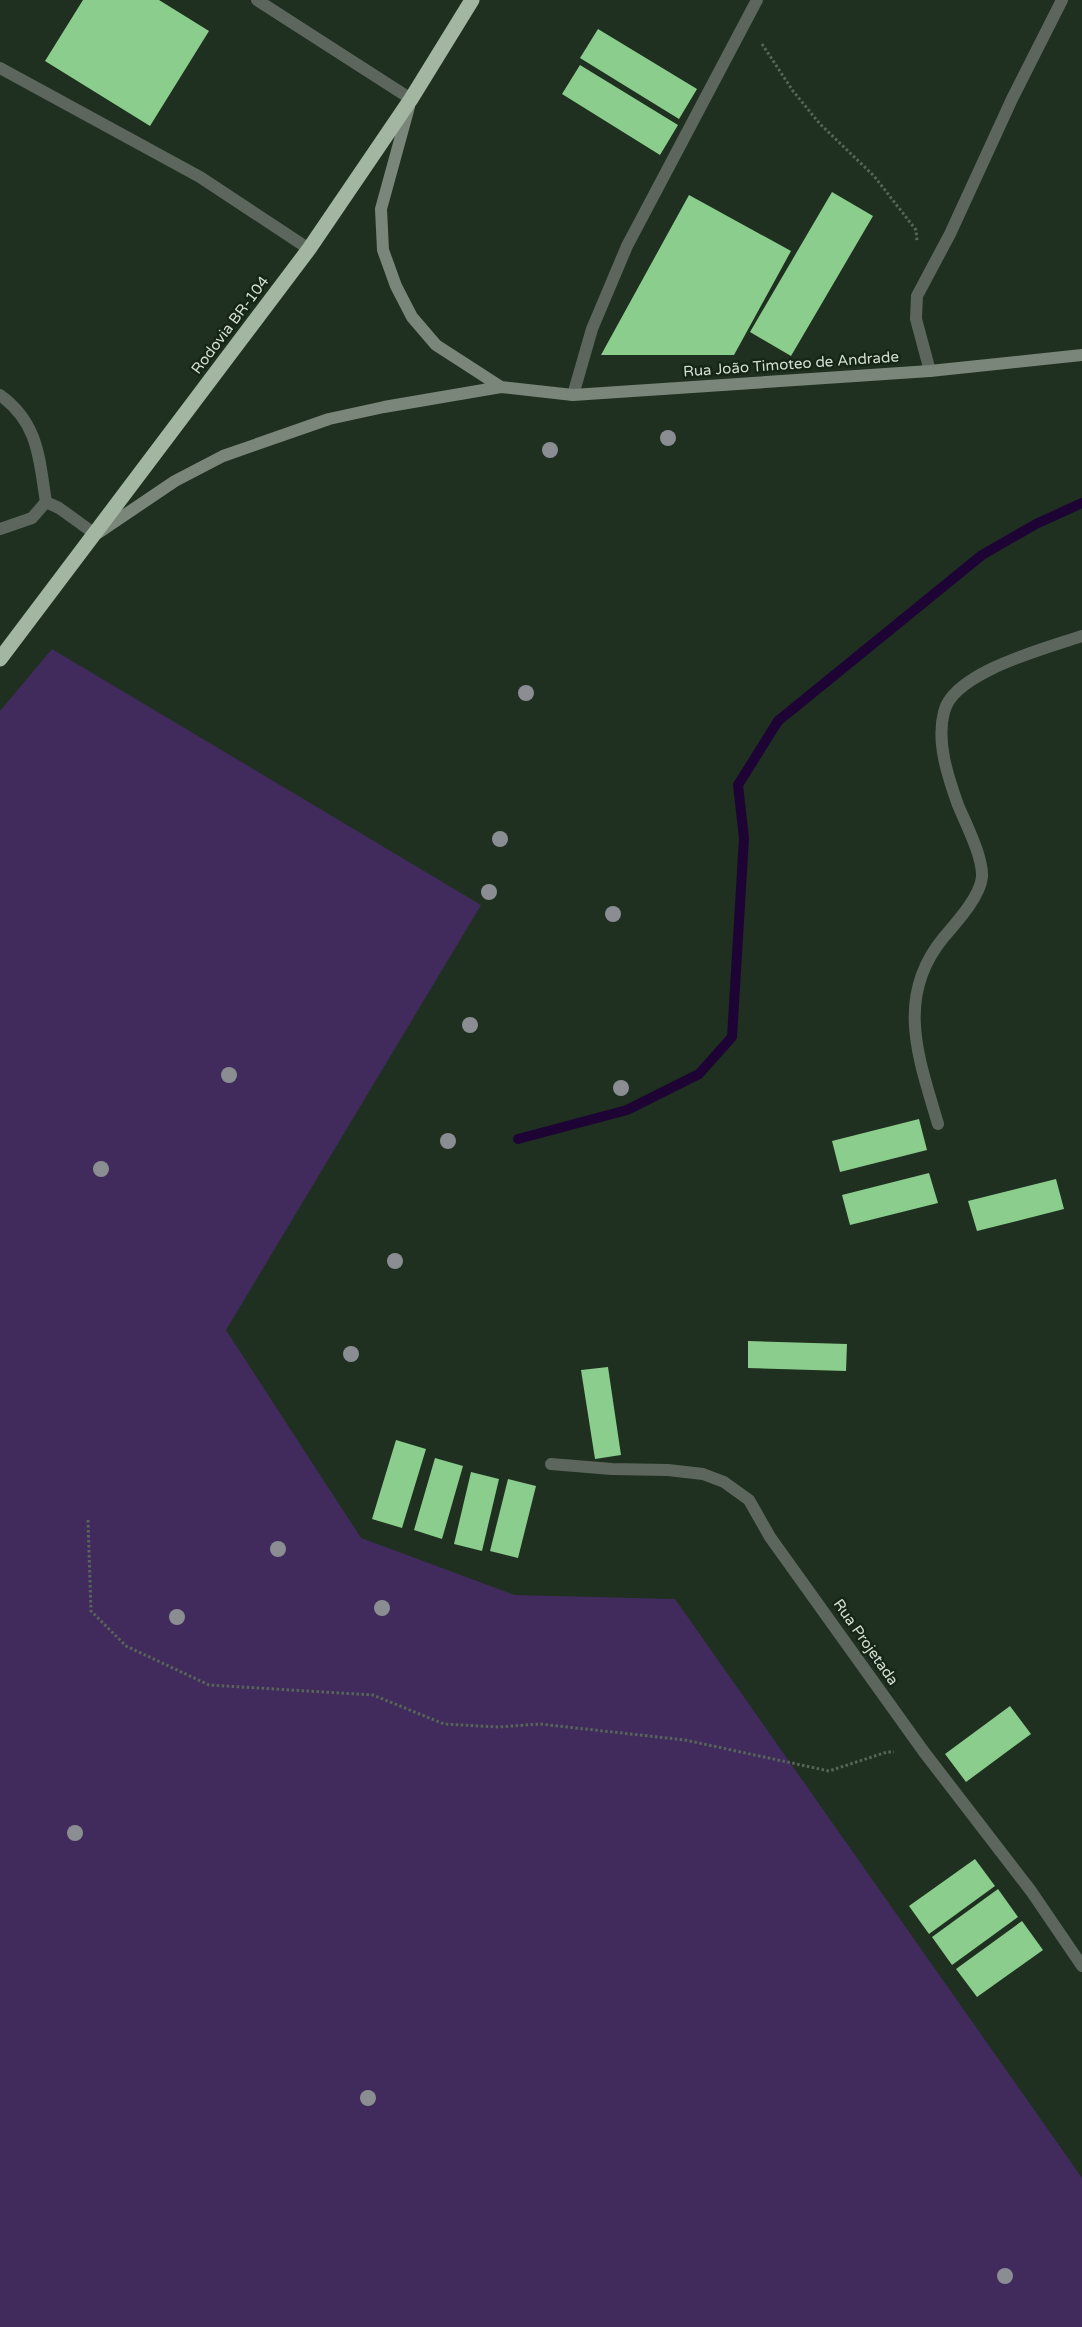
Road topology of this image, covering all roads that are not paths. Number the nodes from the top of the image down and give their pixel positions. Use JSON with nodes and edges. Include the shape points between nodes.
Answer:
{"nodes":[{"id":1,"x":257,"y":0,"type":"edge"},
{"id":2,"x":472,"y":0,"type":"edge"},
{"id":3,"x":758,"y":0,"type":"edge"},
{"id":4,"x":1062,"y":0,"type":"edge"},
{"id":5,"x":0,"y":68,"type":"edge"},
{"id":6,"x":411,"y":99,"type":"junction"},
{"id":7,"x":309,"y":249,"type":"junction"},
{"id":8,"x":1082,"y":355,"type":"edge"},
{"id":9,"x":930,"y":370,"type":"junction"},
{"id":10,"x":501,"y":387,"type":"junction"},
{"id":11,"x":573,"y":394,"type":"junction"},
{"id":12,"x":0,"y":395,"type":"edge"},
{"id":13,"x":46,"y":502,"type":"junction"},
{"id":14,"x":0,"y":529,"type":"edge"},
{"id":15,"x":96,"y":534,"type":"junction"},
{"id":16,"x":1082,"y":636,"type":"edge"},
{"id":17,"x":0,"y":659,"type":"edge"},
{"id":18,"x":938,"y":1124,"type":"dead end"},
{"id":19,"x":551,"y":1464,"type":"dead end"},
{"id":20,"x":1082,"y":1966,"type":"edge"}],
"edges":[{"from":1,"to":6,"type":"street"},
{"from":2,"to":6,"type":"highway","name":"Rodovia BR-104"},
{"from":3,"to":11,"type":"street","via":[[627,246],[592,329]]},
{"from":4,"to":9,"type":"street","via":[[917,296],[915,309]]},
{"from":5,"to":7,"type":"street","via":[[200,177]]},
{"from":6,"to":7,"type":"highway","name":"Rodovia BR-104"},
{"from":6,"to":10,"type":"main road","via":[[381,210],[383,250],[412,317],[436,345]]},
{"from":7,"to":15,"type":"highway","name":"Rodovia BR-104"},
{"from":8,"to":9,"type":"main road","name":"Rua João Timoteo de Andrade"},
{"from":9,"to":11,"type":"main road","name":"Rua João Timoteo de Andrade"},
{"from":10,"to":11,"type":"main road","name":"Rua João Timoteo de Andrade"},
{"from":10,"to":15,"type":"main road","via":[[338,417],[280,435],[223,456],[175,481]]},
{"from":12,"to":13,"type":"street","via":[[12,403],[25,419],[34,437]]},
{"from":13,"to":14,"type":"street","via":[[32,518]]},
{"from":13,"to":15,"type":"street"},
{"from":15,"to":17,"type":"highway","name":"Rodovia BR-104"},
{"from":16,"to":18,"type":"street","via":[[985,671],[953,695],[944,711],[944,756],[982,877],[965,912],[932,952],[920,977],[915,1000],[917,1051]]},
{"from":19,"to":20,"type":"street","name":"Rua Projetada","via":[[703,1474],[724,1482],[749,1500],[770,1537],[924,1752],[1031,1891]]}]}
